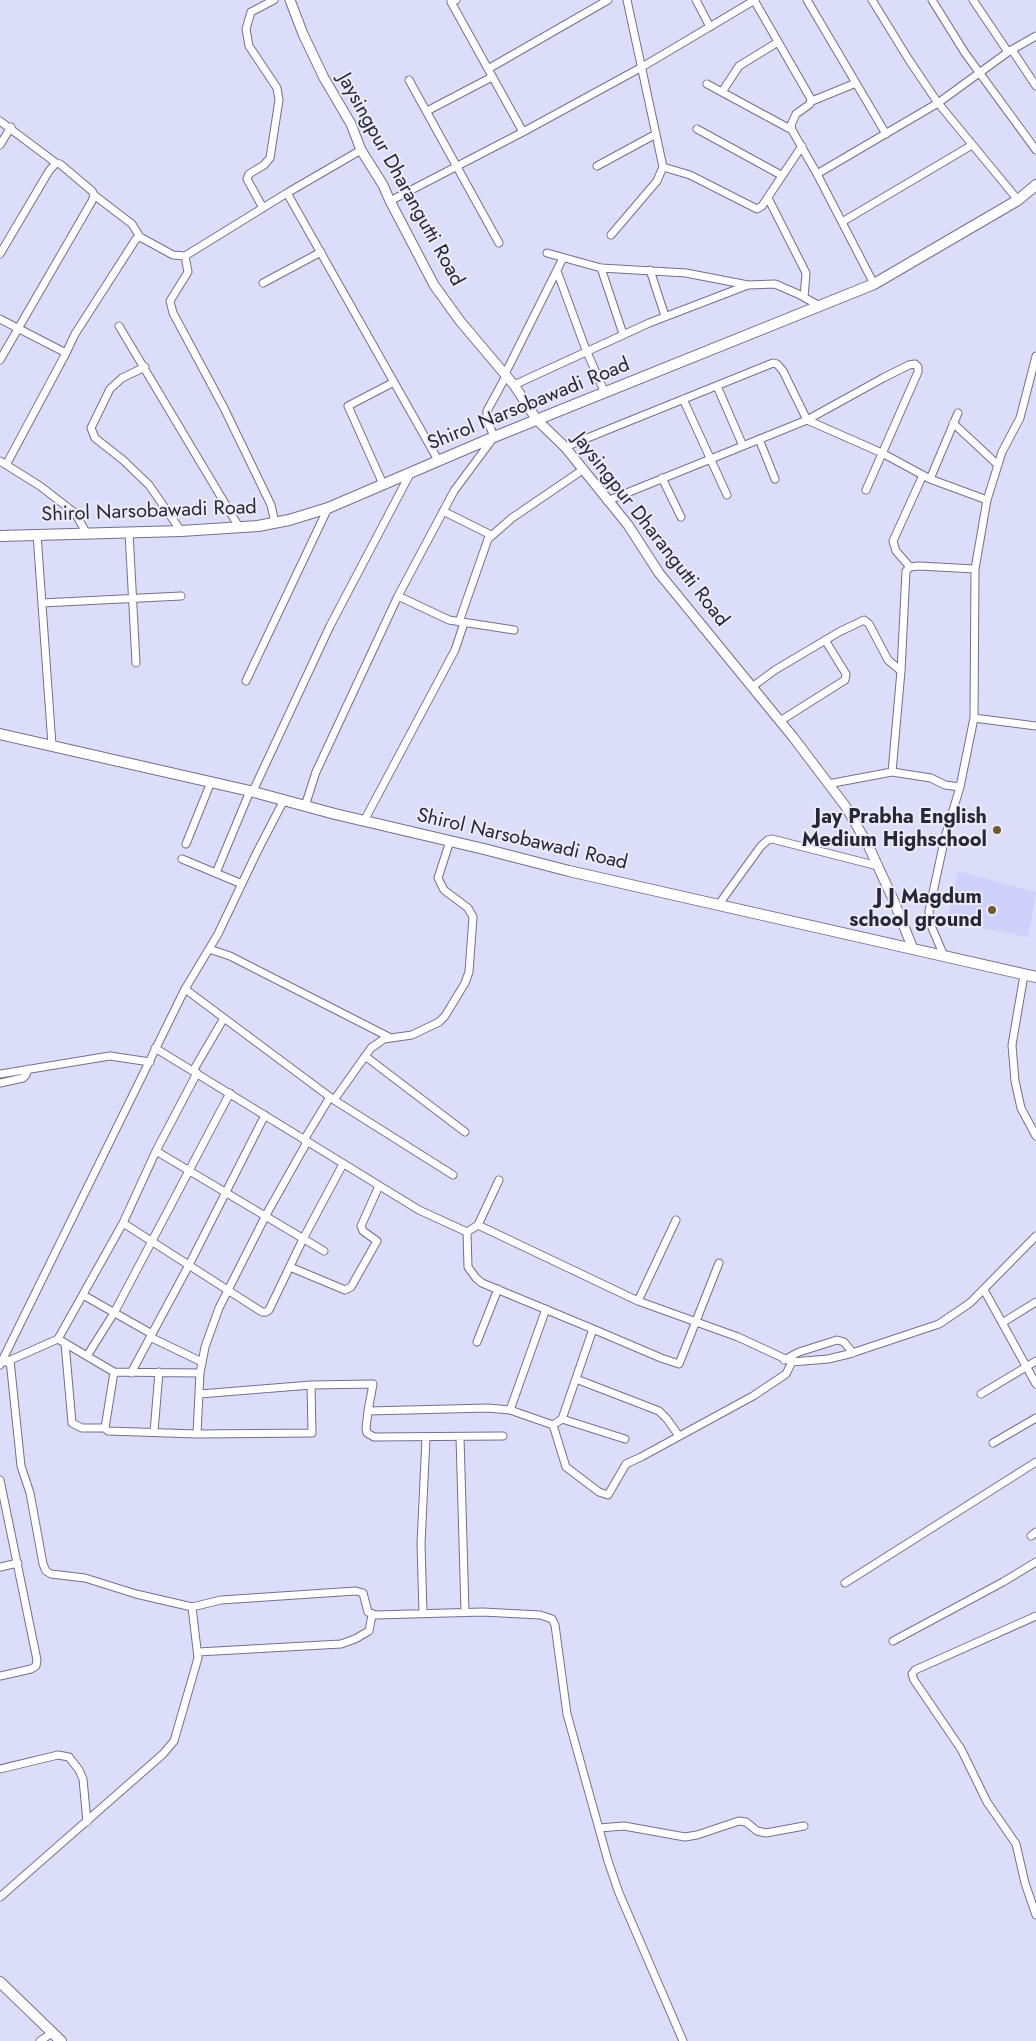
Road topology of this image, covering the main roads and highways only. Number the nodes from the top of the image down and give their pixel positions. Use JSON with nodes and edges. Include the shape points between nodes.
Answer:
{"nodes":[{"id":1,"x":1036,"y":185,"type":"edge"},
{"id":2,"x":0,"y":536,"type":"edge"},
{"id":3,"x":0,"y":734,"type":"edge"},
{"id":4,"x":1036,"y":977,"type":"edge"},
{"id":5,"x":0,"y":1982,"type":"edge"},
{"id":6,"x":61,"y":2041,"type":"edge"}],
"edges":[{"from":1,"to":2,"type":"main road","name":"Shirol Narsobawadi Road","via":[[1018,200],[874,284],[494,437],[328,508],[258,526]]},
{"from":3,"to":4,"type":"main road","name":"Shirol Narsobawadi Road","via":[[252,791],[569,871]]},
{"from":5,"to":6,"type":"main road"}]}
